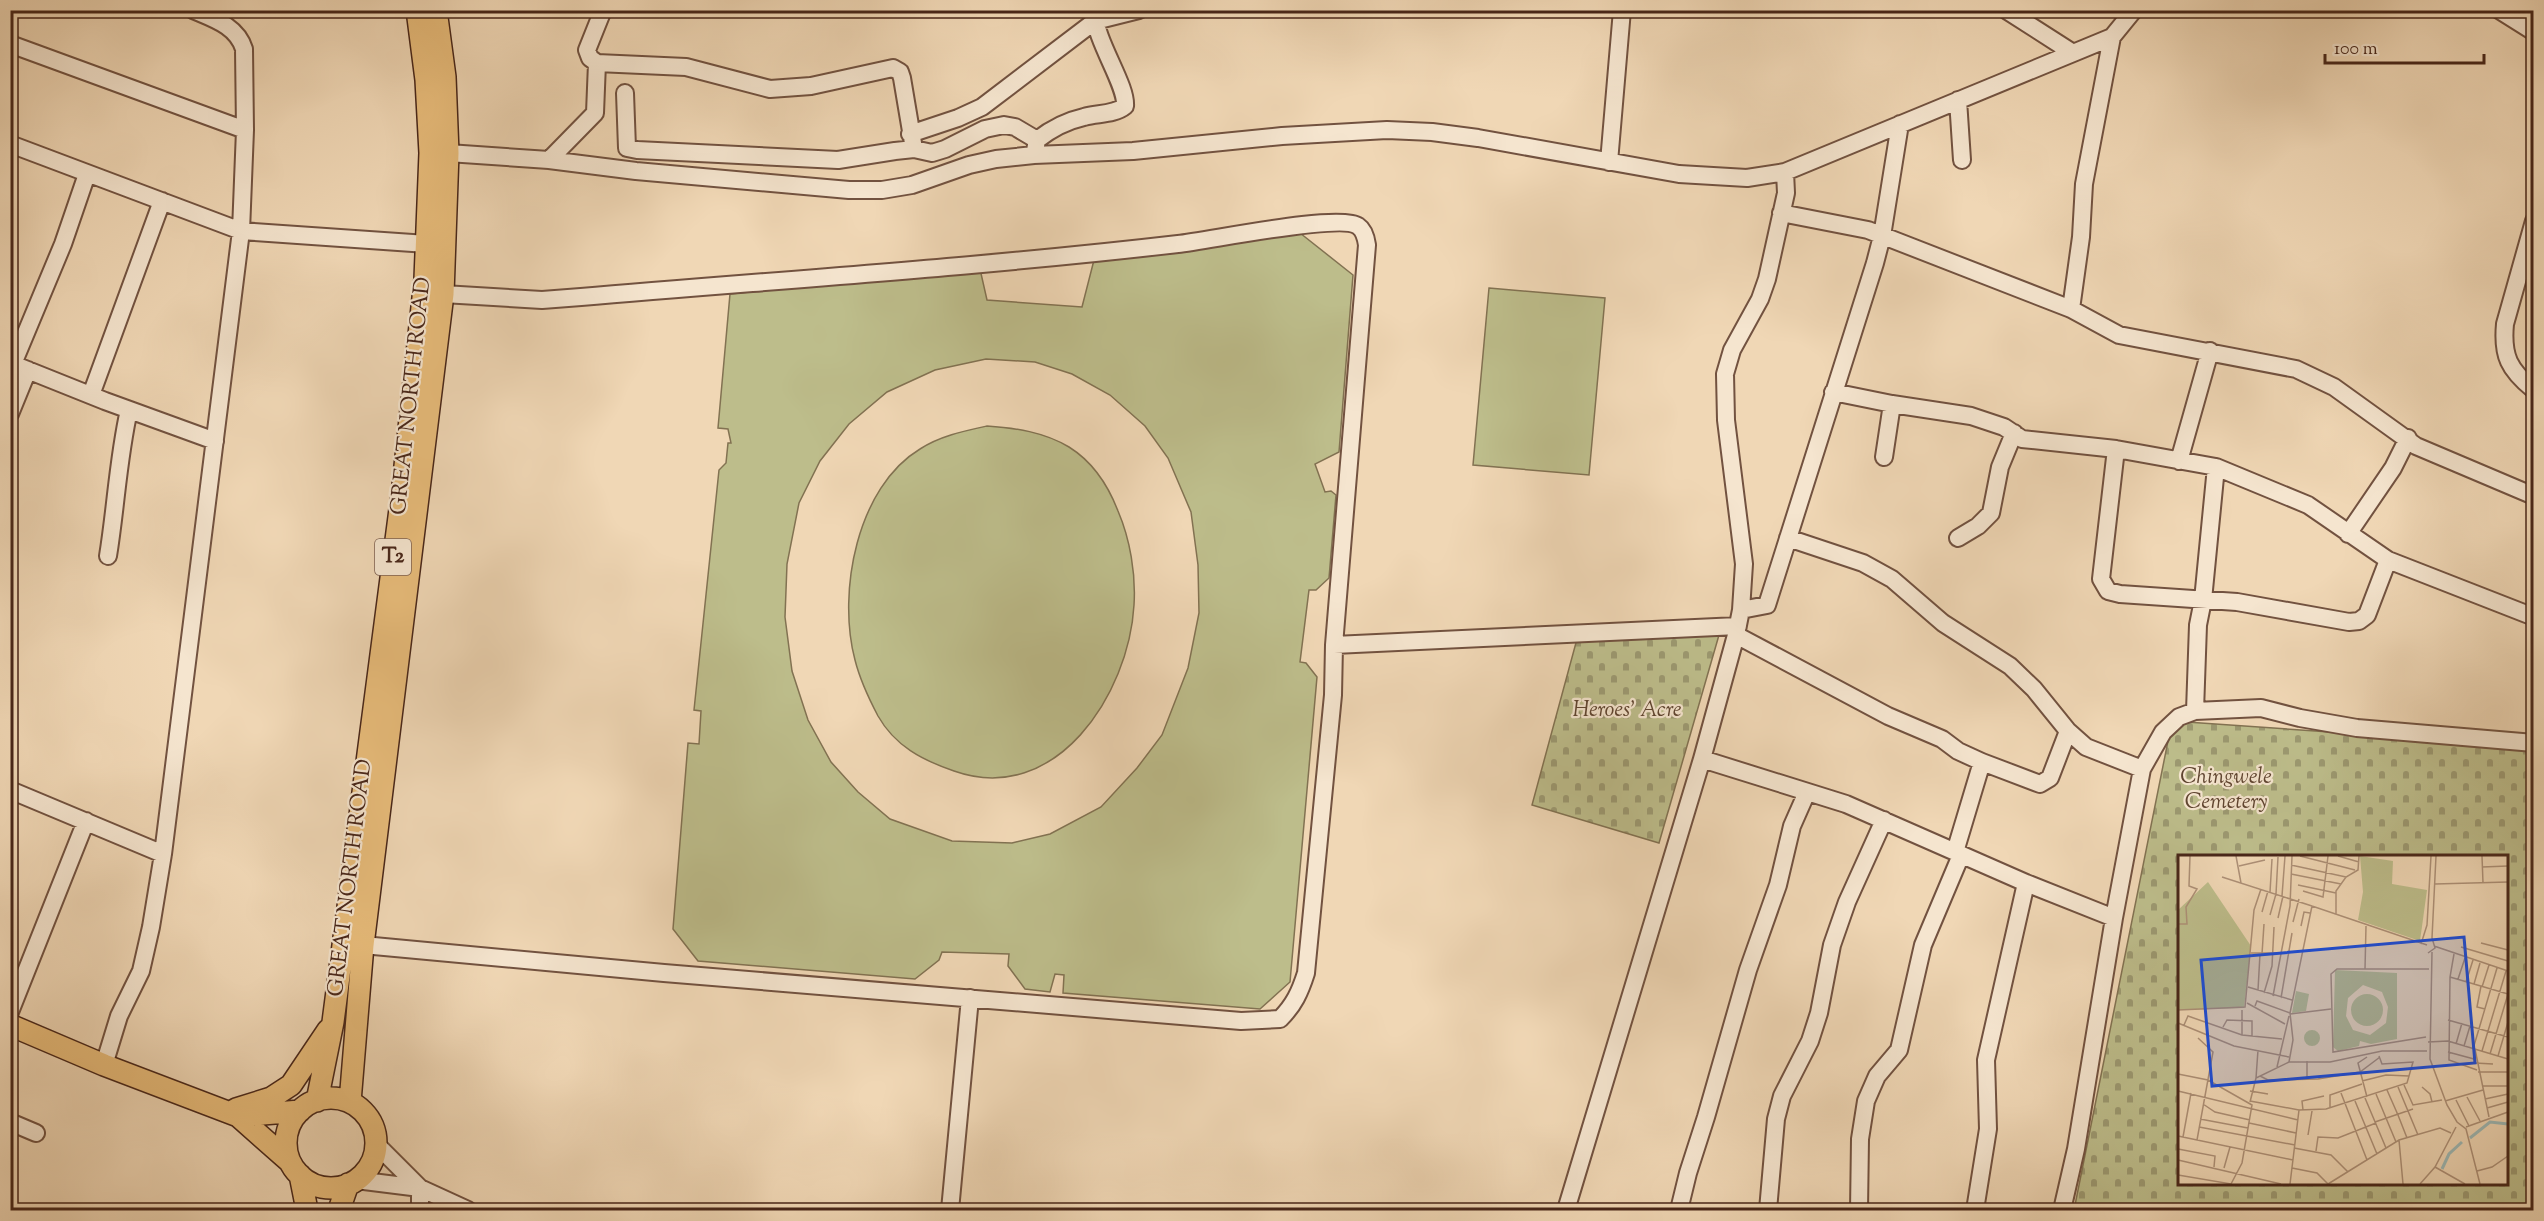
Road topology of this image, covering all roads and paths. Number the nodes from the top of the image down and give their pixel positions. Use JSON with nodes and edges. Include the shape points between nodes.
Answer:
{"nodes":[{"id":1,"x":193,"y":10,"type":"edge"},
{"id":2,"x":417,"y":10,"type":"edge"},
{"id":3,"x":436,"y":10,"type":"edge"},
{"id":4,"x":603,"y":10,"type":"edge"},
{"id":5,"x":1139,"y":10,"type":"edge"},
{"id":6,"x":1623,"y":10,"type":"edge"},
{"id":7,"x":2006,"y":10,"type":"edge"},
{"id":8,"x":2134,"y":10,"type":"edge"},
{"id":9,"x":2499,"y":10,"type":"edge"},
{"id":10,"x":1094,"y":16,"type":"edge"},
{"id":11,"x":2534,"y":32,"type":"edge"},
{"id":12,"x":2112,"y":37,"type":"junction"},
{"id":13,"x":10,"y":44,"type":"edge"},
{"id":14,"x":2073,"y":52,"type":"junction"},
{"id":15,"x":597,"y":63,"type":"junction"},
{"id":16,"x":625,"y":93,"type":"dead end"},
{"id":17,"x":1958,"y":100,"type":"junction"},
{"id":18,"x":1900,"y":124,"type":"junction"},
{"id":19,"x":245,"y":130,"type":"junction"},
{"id":20,"x":912,"y":142,"type":"junction"},
{"id":21,"x":10,"y":144,"type":"edge"},
{"id":22,"x":1035,"y":147,"type":"junction"},
{"id":23,"x":448,"y":153,"type":"junction"},
{"id":24,"x":549,"y":160,"type":"junction"},
{"id":25,"x":1962,"y":160,"type":"dead end"},
{"id":26,"x":1610,"y":162,"type":"junction"},
{"id":27,"x":1785,"y":172,"type":"junction"},
{"id":28,"x":87,"y":174,"type":"junction"},
{"id":29,"x":162,"y":201,"type":"junction"},
{"id":30,"x":1781,"y":213,"type":"junction"},
{"id":31,"x":2534,"y":221,"type":"edge"},
{"id":32,"x":241,"y":231,"type":"junction"},
{"id":33,"x":1882,"y":236,"type":"junction"},
{"id":34,"x":427,"y":244,"type":"junction"},
{"id":35,"x":443,"y":294,"type":"junction"},
{"id":36,"x":2071,"y":309,"type":"junction"},
{"id":37,"x":2210,"y":351,"type":"junction"},
{"id":38,"x":17,"y":366,"type":"edge"},
{"id":39,"x":2534,"y":390,"type":"edge"},
{"id":40,"x":1833,"y":392,"type":"junction"},
{"id":41,"x":91,"y":395,"type":"junction"},
{"id":42,"x":1892,"y":404,"type":"junction"},
{"id":43,"x":129,"y":410,"type":"junction"},
{"id":44,"x":10,"y":414,"type":"edge"},
{"id":45,"x":2014,"y":433,"type":"junction"},
{"id":46,"x":2408,"y":438,"type":"junction"},
{"id":47,"x":215,"y":441,"type":"junction"},
{"id":48,"x":2116,"y":448,"type":"junction"},
{"id":49,"x":1884,"y":458,"type":"dead end"},
{"id":50,"x":2179,"y":461,"type":"junction"},
{"id":51,"x":2216,"y":467,"type":"junction"},
{"id":52,"x":2534,"y":496,"type":"edge"},
{"id":53,"x":2348,"y":534,"type":"junction"},
{"id":54,"x":1788,"y":538,"type":"junction"},
{"id":55,"x":1958,"y":538,"type":"dead end"},
{"id":56,"x":108,"y":556,"type":"dead end"},
{"id":57,"x":2388,"y":560,"type":"junction"},
{"id":58,"x":2203,"y":600,"type":"junction"},
{"id":59,"x":2534,"y":617,"type":"edge"},
{"id":60,"x":1739,"y":624,"type":"junction"},
{"id":61,"x":1334,"y":645,"type":"junction"},
{"id":62,"x":2194,"y":711,"type":"junction"},
{"id":63,"x":2068,"y":731,"type":"junction"},
{"id":64,"x":2534,"y":743,"type":"edge"},
{"id":65,"x":1702,"y":759,"type":"junction"},
{"id":66,"x":1982,"y":762,"type":"junction"},
{"id":67,"x":2142,"y":769,"type":"junction"},
{"id":68,"x":1807,"y":792,"type":"junction"},
{"id":69,"x":11,"y":793,"type":"edge"},
{"id":70,"x":1884,"y":820,"type":"junction"},
{"id":71,"x":86,"y":821,"type":"junction"},
{"id":72,"x":1958,"y":853,"type":"junction"},
{"id":73,"x":164,"y":854,"type":"junction"},
{"id":74,"x":2026,"y":883,"type":"junction"},
{"id":75,"x":2114,"y":918,"type":"junction"},
{"id":76,"x":363,"y":945,"type":"junction"},
{"id":77,"x":970,"y":998,"type":"junction"},
{"id":78,"x":10,"y":1012,"type":"edge"},
{"id":79,"x":333,"y":1023,"type":"junction"},
{"id":80,"x":10,"y":1025,"type":"edge"},
{"id":81,"x":104,"y":1065,"type":"junction"},
{"id":82,"x":350,"y":1102,"type":"junction"},
{"id":83,"x":308,"y":1106,"type":"junction"},
{"id":84,"x":232,"y":1114,"type":"junction"},
{"id":85,"x":10,"y":1122,"type":"edge"},
{"id":86,"x":36,"y":1133,"type":"dead end"},
{"id":87,"x":376,"y":1144,"type":"junction"},
{"id":88,"x":295,"y":1168,"type":"junction"},
{"id":89,"x":352,"y":1182,"type":"junction"},
{"id":90,"x":420,"y":1188,"type":"junction"},
{"id":91,"x":307,"y":1210,"type":"edge"},
{"id":92,"x":339,"y":1210,"type":"edge"},
{"id":93,"x":418,"y":1210,"type":"edge"},
{"id":94,"x":468,"y":1210,"type":"edge"},
{"id":95,"x":950,"y":1210,"type":"edge"},
{"id":96,"x":1566,"y":1210,"type":"edge"},
{"id":97,"x":1679,"y":1210,"type":"edge"},
{"id":98,"x":1768,"y":1210,"type":"edge"},
{"id":99,"x":1859,"y":1210,"type":"edge"},
{"id":100,"x":1975,"y":1210,"type":"edge"},
{"id":101,"x":2062,"y":1210,"type":"edge"}],
"edges":[{"from":1,"to":19,"type":"street","via":[[229,27],[241,38]]},
{"from":2,"to":34,"type":"main road","name":"GREAT NORTH ROAD","number":"T2","via":[[430,143]]},
{"from":3,"to":23,"type":"main road","name":"GREAT NORTH ROAD","number":"T2","via":[[445,77]]},
{"from":4,"to":15,"type":"street","via":[[587,50]]},
{"from":5,"to":10,"type":"street"},
{"from":6,"to":26,"type":"street"},
{"from":7,"to":14,"type":"street"},
{"from":8,"to":12,"type":"street"},
{"from":9,"to":11,"type":"street"},
{"from":10,"to":20,"type":"street","via":[[982,107]]},
{"from":10,"to":22,"type":"street","via":[[1125,106],[1051,129]]},
{"from":12,"to":14,"type":"street"},
{"from":12,"to":36,"type":"street","via":[[2084,184]]},
{"from":13,"to":19,"type":"street"},
{"from":14,"to":17,"type":"street"},
{"from":15,"to":20,"type":"street","via":[[697,68],[770,89],[811,86],[893,68],[902,78]]},
{"from":15,"to":24,"type":"street","via":[[595,113]]},
{"from":16,"to":20,"type":"street","via":[[627,148],[632,150],[838,160]]},
{"from":17,"to":18,"type":"street"},
{"from":17,"to":25,"type":"street"},
{"from":18,"to":27,"type":"street"},
{"from":18,"to":33,"type":"street"},
{"from":19,"to":32,"type":"street"},
{"from":20,"to":22,"type":"street","via":[[932,153],[985,129],[1004,125],[1015,127]]},
{"from":21,"to":28,"type":"street"},
{"from":22,"to":24,"type":"street","via":[[912,185],[882,190],[647,172]]},
{"from":22,"to":26,"type":"street","via":[[1133,151],[1387,130],[1432,132]]},
{"from":23,"to":24,"type":"street"},
{"from":23,"to":35,"type":"main road","name":"GREAT NORTH ROAD","number":"T2"},
{"from":26,"to":27,"type":"street","via":[[1705,177],[1747,178]]},
{"from":27,"to":30,"type":"street","via":[[1786,193]]},
{"from":28,"to":29,"type":"street"},
{"from":28,"to":38,"type":"street"},
{"from":29,"to":32,"type":"street"},
{"from":29,"to":41,"type":"street"},
{"from":30,"to":33,"type":"street"},
{"from":30,"to":60,"type":"street","via":[[1767,279],[1732,350],[1725,374],[1726,420],[1744,564]]},
{"from":31,"to":39,"type":"street","via":[[2504,335],[2508,363]]},
{"from":32,"to":34,"type":"street"},
{"from":32,"to":47,"type":"street"},
{"from":33,"to":36,"type":"street"},
{"from":33,"to":40,"type":"street"},
{"from":34,"to":79,"type":"main road","name":"GREAT NORTH ROAD","number":"T2","via":[[402,495]]},
{"from":35,"to":61,"type":"street","via":[[542,300],[1082,254],[1181,244],[1299,225],[1344,221],[1357,225],[1367,245]]},
{"from":35,"to":76,"type":"main road","name":"GREAT NORTH ROAD","number":"T2"},
{"from":36,"to":37,"type":"street","via":[[2119,335]]},
{"from":37,"to":46,"type":"street","via":[[2296,369],[2334,387]]},
{"from":37,"to":50,"type":"street"},
{"from":38,"to":41,"type":"street"},
{"from":38,"to":44,"type":"street"},
{"from":40,"to":42,"type":"street"},
{"from":40,"to":54,"type":"street"},
{"from":41,"to":43,"type":"street"},
{"from":42,"to":45,"type":"street","via":[[1971,417]]},
{"from":42,"to":49,"type":"street"},
{"from":43,"to":47,"type":"street"},
{"from":43,"to":56,"type":"street","via":[[118,464]]},
{"from":45,"to":48,"type":"street","via":[[2022,439]]},
{"from":45,"to":55,"type":"street","via":[[2000,467],[1991,513]]},
{"from":46,"to":52,"type":"street","via":[[2447,461]]},
{"from":46,"to":53,"type":"street","via":[[2393,468]]},
{"from":47,"to":73,"type":"street"},
{"from":48,"to":50,"type":"street"},
{"from":48,"to":58,"type":"street","via":[[2101,579],[2108,591],[2120,594]]},
{"from":50,"to":51,"type":"street"},
{"from":51,"to":53,"type":"street","via":[[2308,505]]},
{"from":51,"to":58,"type":"street"},
{"from":53,"to":57,"type":"street"},
{"from":54,"to":60,"type":"street","via":[[1767,604]]},
{"from":54,"to":63,"type":"street","via":[[1863,563],[1892,579],[1943,623],[2010,666]]},
{"from":57,"to":58,"type":"street","via":[[2367,615],[2359,621]]},
{"from":57,"to":59,"type":"street"},
{"from":58,"to":62,"type":"street"},
{"from":60,"to":61,"type":"street"},
{"from":60,"to":65,"type":"street"},
{"from":60,"to":66,"type":"street","via":[[1888,716],[1942,739]]},
{"from":61,"to":77,"type":"street","via":[[1333,695],[1306,974],[1300,993],[1280,1019],[1241,1021]]},
{"from":62,"to":64,"type":"street","via":[[2261,708],[2357,728]]},
{"from":62,"to":67,"type":"street","via":[[2179,717],[2163,732]]},
{"from":63,"to":66,"type":"street","via":[[2046,782],[2040,784]]},
{"from":63,"to":67,"type":"street","via":[[2086,747]]},
{"from":65,"to":68,"type":"street"},
{"from":65,"to":96,"type":"street"},
{"from":66,"to":72,"type":"street"},
{"from":67,"to":75,"type":"street"},
{"from":68,"to":70,"type":"street"},
{"from":68,"to":97,"type":"street","via":[[1792,826],[1778,885],[1748,969]]},
{"from":69,"to":71,"type":"street"},
{"from":70,"to":72,"type":"street"},
{"from":70,"to":98,"type":"street","via":[[1846,902],[1810,1041],[1782,1096],[1776,1119]]},
{"from":71,"to":73,"type":"street"},
{"from":71,"to":78,"type":"street"},
{"from":72,"to":74,"type":"street"},
{"from":72,"to":99,"type":"street","via":[[1923,945],[1899,1050],[1877,1076],[1866,1101],[1860,1139]]},
{"from":73,"to":81,"type":"street","via":[[141,971],[119,1016]]},
{"from":74,"to":75,"type":"street"},
{"from":74,"to":100,"type":"street","via":[[1986,1060],[1988,1129]]},
{"from":75,"to":101,"type":"street","via":[[2076,1149]]},
{"from":76,"to":77,"type":"street"},
{"from":76,"to":82,"type":"main road","name":"GREAT NORTH ROAD","number":"T2"},
{"from":77,"to":95,"type":"street"},
{"from":79,"to":83,"type":"main road","name":"GREAT NORTH ROAD","number":"T2"},
{"from":79,"to":84,"type":"main road","via":[[291,1085]]},
{"from":80,"to":81,"type":"main road"},
{"from":81,"to":84,"type":"main road"},
{"from":82,"to":83,"type":"main road","via":[[334,1098]]},
{"from":82,"to":87,"type":"main road","via":[[370,1119]]},
{"from":83,"to":84,"type":"main road"},
{"from":83,"to":88,"type":"main road","number":"T2","via":[[288,1132],[286,1146]]},
{"from":84,"to":88,"type":"main road"},
{"from":85,"to":86,"type":"street"},
{"from":87,"to":89,"type":"main road","via":[[369,1168]]},
{"from":87,"to":90,"type":"street"},
{"from":88,"to":89,"type":"main road","via":[[323,1187]]},
{"from":88,"to":91,"type":"main road","number":"T2"},
{"from":89,"to":90,"type":"street"},
{"from":89,"to":92,"type":"main road"},
{"from":90,"to":93,"type":"street"},
{"from":90,"to":94,"type":"street"}]}
